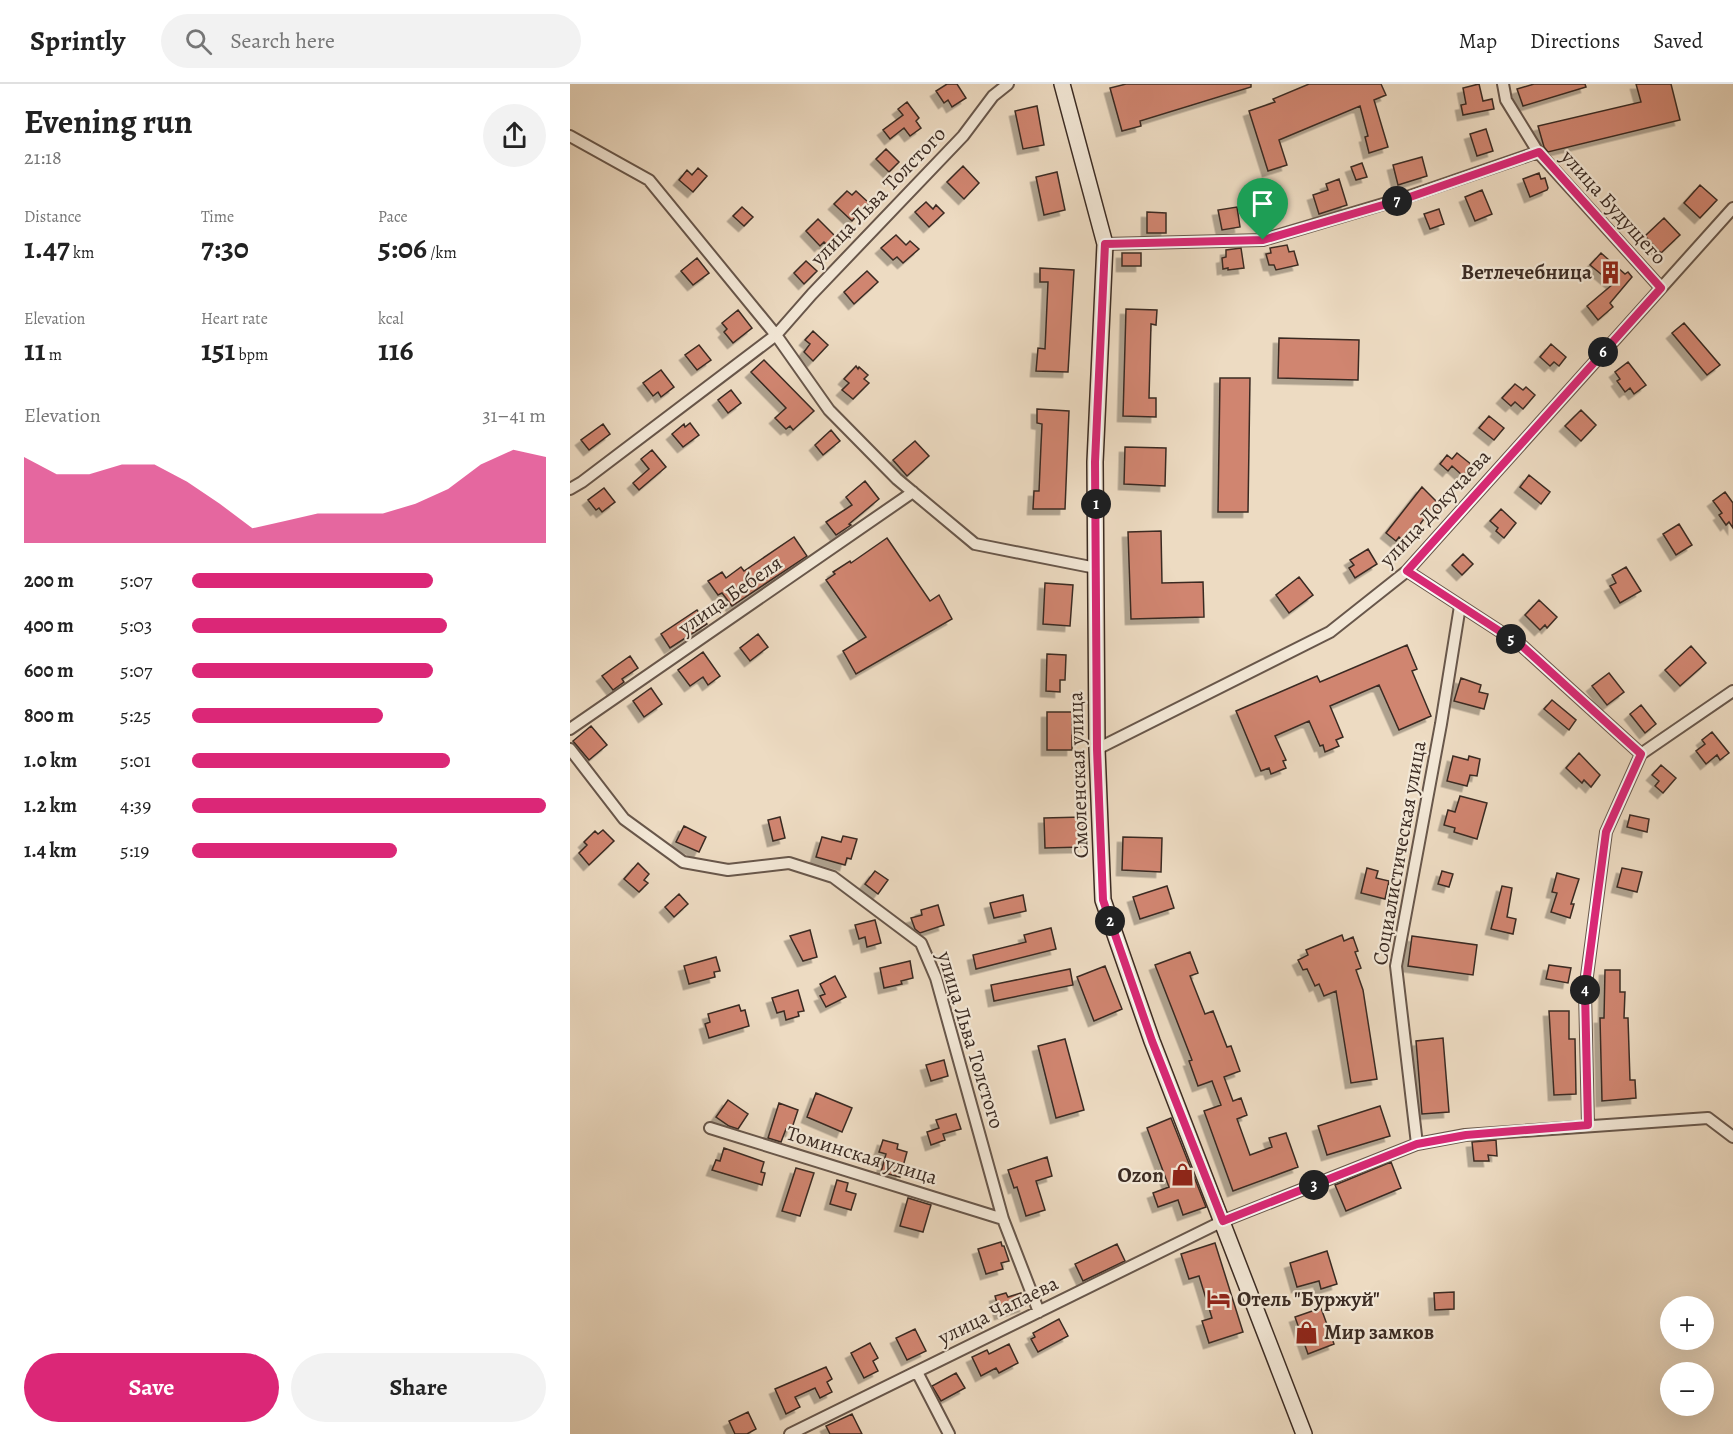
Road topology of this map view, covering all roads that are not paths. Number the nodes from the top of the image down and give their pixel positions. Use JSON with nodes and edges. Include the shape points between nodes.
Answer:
{"nodes":[{"id":1,"x":1008,"y":84,"type":"edge"},
{"id":2,"x":1062,"y":84,"type":"edge"},
{"id":3,"x":1503,"y":84,"type":"edge"},
{"id":4,"x":570,"y":136,"type":"edge"},
{"id":5,"x":1539,"y":152,"type":"junction"},
{"id":6,"x":1733,"y":208,"type":"edge"},
{"id":7,"x":1105,"y":244,"type":"junction"},
{"id":8,"x":1661,"y":288,"type":"junction"},
{"id":9,"x":776,"y":334,"type":"junction"},
{"id":10,"x":570,"y":489,"type":"edge"},
{"id":11,"x":913,"y":492,"type":"junction"},
{"id":12,"x":1096,"y":568,"type":"junction"},
{"id":13,"x":1407,"y":571,"type":"junction"},
{"id":14,"x":1460,"y":606,"type":"junction"},
{"id":15,"x":1733,"y":691,"type":"edge"},
{"id":16,"x":570,"y":729,"type":"edge"},
{"id":17,"x":570,"y":749,"type":"edge"},
{"id":18,"x":1097,"y":749,"type":"junction"},
{"id":19,"x":1641,"y":754,"type":"junction"},
{"id":20,"x":1588,"y":1125,"type":"junction"},
{"id":21,"x":710,"y":1128,"type":"dead end"},
{"id":22,"x":1733,"y":1137,"type":"edge"},
{"id":23,"x":1417,"y":1144,"type":"junction"},
{"id":24,"x":1003,"y":1219,"type":"junction"},
{"id":25,"x":1223,"y":1221,"type":"junction"},
{"id":26,"x":1039,"y":1312,"type":"junction"},
{"id":27,"x":916,"y":1372,"type":"junction"},
{"id":28,"x":790,"y":1434,"type":"edge"},
{"id":29,"x":949,"y":1434,"type":"edge"},
{"id":30,"x":1304,"y":1434,"type":"edge"}],
"edges":[{"from":1,"to":9,"type":"street","name":"улица Льва Толстого"},
{"from":2,"to":7,"type":"main road","name":"Смоленская улица"},
{"from":3,"to":5,"type":"street","name":"улица Будущего","via":[[1506,100]]},
{"from":4,"to":9,"type":"street","via":[[649,180]]},
{"from":5,"to":7,"type":"street","name":"улица Будущего","via":[[1407,198],[1263,240]]},
{"from":5,"to":8,"type":"street","name":"улица Будущего"},
{"from":6,"to":8,"type":"street","name":"улица Докучаева"},
{"from":7,"to":12,"type":"main road","name":"Смоленская улица","via":[[1095,462]]},
{"from":8,"to":13,"type":"street","name":"улица Докучаева"},
{"from":9,"to":10,"type":"street","name":"улица Льва Толстого"},
{"from":9,"to":11,"type":"street","via":[[829,410]]},
{"from":11,"to":12,"type":"street","via":[[975,544]]},
{"from":11,"to":16,"type":"street","name":"улица Бебеля"},
{"from":12,"to":18,"type":"main road","name":"Смоленская улица"},
{"from":13,"to":14,"type":"street"},
{"from":13,"to":18,"type":"street","name":"улица Докучаева","via":[[1329,632]]},
{"from":14,"to":19,"type":"street","via":[[1521,645]]},
{"from":14,"to":23,"type":"street","name":"Социалистическая улица","via":[[1396,966]]},
{"from":15,"to":19,"type":"street"},
{"from":17,"to":24,"type":"street","name":"улица Льва Толстого","via":[[624,819],[683,862],[728,870],[789,863],[833,877],[921,943],[936,978]]},
{"from":18,"to":25,"type":"main road","name":"Смоленская улица","via":[[1103,900],[1152,1041]]},
{"from":19,"to":20,"type":"street","via":[[1606,832],[1585,991]]},
{"from":20,"to":22,"type":"street","name":"улица Чапаева","via":[[1708,1118]]},
{"from":20,"to":23,"type":"street","name":"улица Чапаева","via":[[1466,1135]]},
{"from":21,"to":24,"type":"street","name":"Томинская улица"},
{"from":23,"to":25,"type":"street","name":"улица Чапаева"},
{"from":24,"to":26,"type":"street","name":"улица Льва Толстого"},
{"from":25,"to":26,"type":"street","name":"улица Чапаева"},
{"from":25,"to":30,"type":"main road","name":"Смоленская улица"},
{"from":26,"to":27,"type":"street","name":"улица Чапаева"},
{"from":27,"to":28,"type":"street","name":"улица Чапаева"},
{"from":27,"to":29,"type":"street"}]}
